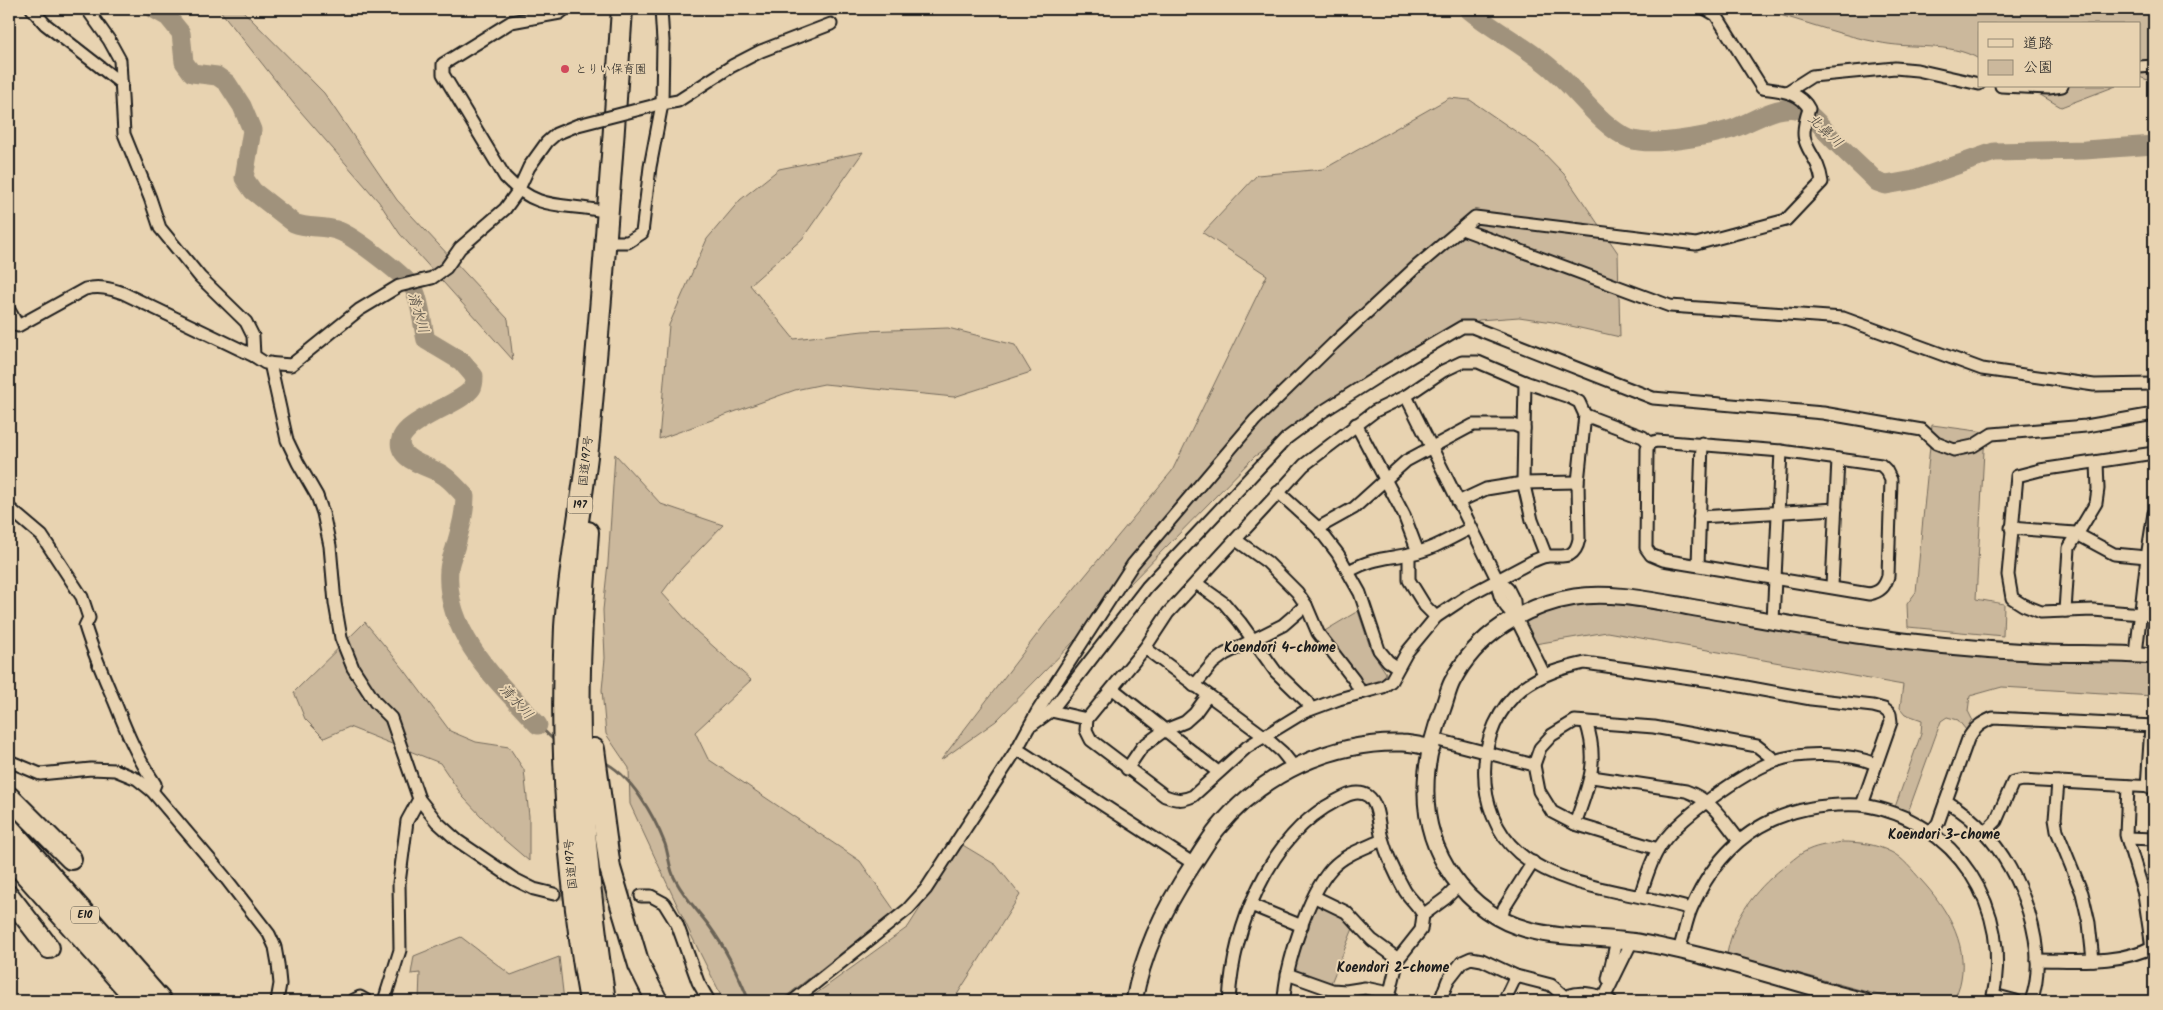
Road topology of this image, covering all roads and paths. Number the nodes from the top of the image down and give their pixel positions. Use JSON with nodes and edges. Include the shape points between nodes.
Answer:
{"nodes":[{"id":1,"x":32,"y":9,"type":"edge"},
{"id":2,"x":87,"y":9,"type":"edge"},
{"id":3,"x":565,"y":9,"type":"edge"},
{"id":4,"x":622,"y":9,"type":"edge"},
{"id":5,"x":628,"y":9,"type":"edge"},
{"id":6,"x":661,"y":9,"type":"edge"},
{"id":7,"x":1706,"y":9,"type":"edge"},
{"id":8,"x":830,"y":24,"type":"dead end"},
{"id":9,"x":2154,"y":66,"type":"edge"},
{"id":10,"x":2140,"y":67,"type":"edge"},
{"id":11,"x":122,"y":84,"type":"junction"},
{"id":12,"x":1978,"y":84,"type":"edge"},
{"id":13,"x":1787,"y":92,"type":"junction"},
{"id":14,"x":657,"y":105,"type":"junction"},
{"id":15,"x":518,"y":191,"type":"junction"},
{"id":16,"x":607,"y":212,"type":"junction"},
{"id":17,"x":1462,"y":229,"type":"junction"},
{"id":18,"x":610,"y":242,"type":"junction"},
{"id":19,"x":9,"y":310,"type":"edge"},
{"id":20,"x":254,"y":356,"type":"junction"},
{"id":21,"x":270,"y":363,"type":"junction"},
{"id":22,"x":1526,"y":382,"type":"junction"},
{"id":23,"x":2154,"y":384,"type":"edge"},
{"id":24,"x":1406,"y":396,"type":"junction"},
{"id":25,"x":2154,"y":414,"type":"edge"},
{"id":26,"x":1585,"y":415,"type":"junction"},
{"id":27,"x":1356,"y":424,"type":"junction"},
{"id":28,"x":1524,"y":429,"type":"junction"},
{"id":29,"x":1649,"y":443,"type":"junction"},
{"id":30,"x":1702,"y":443,"type":"junction"},
{"id":31,"x":1431,"y":448,"type":"junction"},
{"id":32,"x":1781,"y":451,"type":"junction"},
{"id":33,"x":2154,"y":453,"type":"edge"},
{"id":34,"x":1838,"y":459,"type":"junction"},
{"id":35,"x":2097,"y":462,"type":"junction"},
{"id":36,"x":1385,"y":482,"type":"junction"},
{"id":37,"x":1578,"y":482,"type":"junction"},
{"id":38,"x":1523,"y":483,"type":"junction"},
{"id":39,"x":1278,"y":492,"type":"junction"},
{"id":40,"x":1458,"y":502,"type":"junction"},
{"id":41,"x":9,"y":508,"type":"edge"},
{"id":42,"x":1836,"y":509,"type":"junction"},
{"id":43,"x":1779,"y":512,"type":"junction"},
{"id":44,"x":2154,"y":513,"type":"edge"},
{"id":45,"x":1699,"y":517,"type":"junction"},
{"id":46,"x":1318,"y":528,"type":"junction"},
{"id":47,"x":1471,"y":528,"type":"junction"},
{"id":48,"x":2011,"y":528,"type":"junction"},
{"id":49,"x":2078,"y":534,"type":"junction"},
{"id":50,"x":1236,"y":540,"type":"junction"},
{"id":51,"x":1414,"y":553,"type":"junction"},
{"id":52,"x":1546,"y":556,"type":"junction"},
{"id":53,"x":2147,"y":557,"type":"junction"},
{"id":54,"x":1698,"y":565,"type":"junction"},
{"id":55,"x":1350,"y":571,"type":"junction"},
{"id":56,"x":586,"y":575,"type":"junction"},
{"id":57,"x":1776,"y":577,"type":"junction"},
{"id":58,"x":1497,"y":579,"type":"junction"},
{"id":59,"x":1196,"y":583,"type":"junction"},
{"id":60,"x":1832,"y":586,"type":"junction"},
{"id":61,"x":1306,"y":605,"type":"junction"},
{"id":62,"x":2065,"y":611,"type":"junction"},
{"id":63,"x":2142,"y":615,"type":"junction"},
{"id":64,"x":2154,"y":615,"type":"edge"},
{"id":65,"x":1515,"y":616,"type":"junction"},
{"id":66,"x":1436,"y":617,"type":"junction"},
{"id":67,"x":1773,"y":621,"type":"junction"},
{"id":68,"x":1253,"y":639,"type":"junction"},
{"id":69,"x":1145,"y":648,"type":"junction"},
{"id":70,"x":2136,"y":654,"type":"junction"},
{"id":71,"x":2154,"y":656,"type":"edge"},
{"id":72,"x":1397,"y":667,"type":"junction"},
{"id":73,"x":1544,"y":674,"type":"junction"},
{"id":74,"x":1194,"y":686,"type":"junction"},
{"id":75,"x":1113,"y":689,"type":"junction"},
{"id":76,"x":1361,"y":693,"type":"junction"},
{"id":77,"x":1208,"y":695,"type":"junction"},
{"id":78,"x":1311,"y":709,"type":"junction"},
{"id":79,"x":1051,"y":711,"type":"junction"},
{"id":80,"x":1087,"y":719,"type":"junction"},
{"id":81,"x":1586,"y":722,"type":"junction"},
{"id":82,"x":2153,"y":726,"type":"edge"},
{"id":83,"x":1028,"y":729,"type":"junction"},
{"id":84,"x":1165,"y":730,"type":"junction"},
{"id":85,"x":1264,"y":736,"type":"junction"},
{"id":86,"x":1433,"y":743,"type":"junction"},
{"id":87,"x":1017,"y":749,"type":"junction"},
{"id":88,"x":1486,"y":752,"type":"junction"},
{"id":89,"x":9,"y":761,"type":"edge"},
{"id":90,"x":1776,"y":761,"type":"junction"},
{"id":91,"x":1876,"y":764,"type":"junction"},
{"id":92,"x":1534,"y":765,"type":"junction"},
{"id":93,"x":1294,"y":767,"type":"junction"},
{"id":94,"x":1127,"y":768,"type":"junction"},
{"id":95,"x":1218,"y":772,"type":"junction"},
{"id":96,"x":1592,"y":777,"type":"junction"},
{"id":97,"x":2058,"y":782,"type":"junction"},
{"id":98,"x":2128,"y":786,"type":"junction"},
{"id":99,"x":2151,"y":787,"type":"edge"},
{"id":100,"x":152,"y":791,"type":"junction"},
{"id":101,"x":9,"y":797,"type":"edge"},
{"id":102,"x":420,"y":799,"type":"junction"},
{"id":103,"x":1708,"y":801,"type":"junction"},
{"id":104,"x":1946,"y":801,"type":"junction"},
{"id":105,"x":1862,"y":805,"type":"junction"},
{"id":106,"x":1575,"y":824,"type":"junction"},
{"id":107,"x":9,"y":828,"type":"edge"},
{"id":108,"x":1931,"y":832,"type":"junction"},
{"id":109,"x":1985,"y":832,"type":"junction"},
{"id":110,"x":2127,"y":838,"type":"junction"},
{"id":111,"x":2154,"y":839,"type":"edge"},
{"id":112,"x":1382,"y":840,"type":"junction"},
{"id":113,"x":1739,"y":840,"type":"junction"},
{"id":114,"x":1658,"y":849,"type":"junction"},
{"id":115,"x":9,"y":856,"type":"edge"},
{"id":116,"x":72,"y":859,"type":"dead end"},
{"id":117,"x":1533,"y":862,"type":"junction"},
{"id":118,"x":1194,"y":864,"type":"junction"},
{"id":119,"x":1459,"y":885,"type":"junction"},
{"id":120,"x":554,"y":894,"type":"tunnel mouth"},
{"id":121,"x":9,"y":896,"type":"edge"},
{"id":122,"x":641,"y":896,"type":"tunnel mouth"},
{"id":123,"x":1640,"y":896,"type":"junction"},
{"id":124,"x":1315,"y":897,"type":"junction"},
{"id":125,"x":1251,"y":905,"type":"junction"},
{"id":126,"x":1691,"y":909,"type":"junction"},
{"id":127,"x":2150,"y":910,"type":"edge"},
{"id":128,"x":1423,"y":915,"type":"junction"},
{"id":129,"x":1501,"y":919,"type":"junction"},
{"id":130,"x":1302,"y":926,"type":"junction"},
{"id":131,"x":578,"y":934,"type":"junction"},
{"id":132,"x":1625,"y":940,"type":"junction"},
{"id":133,"x":2153,"y":947,"type":"edge"},
{"id":134,"x":49,"y":948,"type":"dead end"},
{"id":135,"x":1680,"y":950,"type":"junction"},
{"id":136,"x":1398,"y":959,"type":"junction"},
{"id":137,"x":2037,"y":960,"type":"junction"},
{"id":138,"x":2092,"y":960,"type":"junction"},
{"id":139,"x":1287,"y":974,"type":"junction"},
{"id":140,"x":1516,"y":976,"type":"junction"},
{"id":141,"x":1389,"y":997,"type":"edge"},
{"id":142,"x":1832,"y":997,"type":"edge"},
{"id":143,"x":1993,"y":998,"type":"edge"},
{"id":144,"x":1563,"y":999,"type":"edge"},
{"id":145,"x":1608,"y":999,"type":"edge"},
{"id":146,"x":138,"y":1001,"type":"edge"},
{"id":147,"x":161,"y":1001,"type":"edge"},
{"id":148,"x":277,"y":1001,"type":"edge"},
{"id":149,"x":352,"y":1001,"type":"edge"},
{"id":150,"x":367,"y":1001,"type":"edge"},
{"id":151,"x":384,"y":1001,"type":"edge"},
{"id":152,"x":582,"y":1001,"type":"edge"},
{"id":153,"x":590,"y":1001,"type":"edge"},
{"id":154,"x":605,"y":1001,"type":"edge"},
{"id":155,"x":657,"y":1001,"type":"edge"},
{"id":156,"x":709,"y":1001,"type":"edge"},
{"id":157,"x":793,"y":1001,"type":"edge"},
{"id":158,"x":1134,"y":1001,"type":"edge"},
{"id":159,"x":1229,"y":1001,"type":"edge"},
{"id":160,"x":1284,"y":1001,"type":"edge"},
{"id":161,"x":1440,"y":1001,"type":"edge"},
{"id":162,"x":1504,"y":1001,"type":"edge"},
{"id":163,"x":1864,"y":1001,"type":"edge"},
{"id":164,"x":2016,"y":1001,"type":"edge"},
{"id":165,"x":2031,"y":1001,"type":"edge"}],
"edges":[{"from":1,"to":11,"type":"street","via":[[45,24]]},
{"from":2,"to":11,"type":"street","via":[[120,60]]},
{"from":3,"to":15,"type":"street","via":[[560,13],[511,22],[443,64],[443,74],[506,177]]},
{"from":4,"to":16,"type":"highway","name":"国道197号","number":"197"},
{"from":5,"to":18,"type":"highway","name":"国道197号","number":"197"},
{"from":6,"to":14,"type":"street","via":[[664,40]]},
{"from":7,"to":13,"type":"street","via":[[1716,15],[1762,88]]},
{"from":8,"to":14,"type":"street","via":[[761,51],[678,101]]},
{"from":9,"to":10,"type":"street"},
{"from":11,"to":20,"type":"street","via":[[124,134],[160,228],[200,277],[246,322],[253,336]]},
{"from":12,"to":13,"type":"street","via":[[1895,68],[1812,76]]},
{"from":13,"to":17,"type":"street","via":[[1804,99],[1809,109],[1803,126],[1804,140],[1820,170],[1822,182],[1786,220],[1696,244],[1475,217]]},
{"from":14,"to":15,"type":"street","bridge":true,"via":[[578,125],[556,134],[529,167]]},
{"from":14,"to":18,"type":"street","via":[[642,233],[628,242]]},
{"from":15,"to":16,"type":"street","via":[[551,205]]},
{"from":15,"to":21,"type":"street","via":[[506,209],[460,248],[446,268],[432,278],[399,286],[359,310],[291,365]]},
{"from":16,"to":131,"type":"highway","name":"国道197号","number":"197","via":[[588,439],[567,601],[565,646],[568,812]]},
{"from":17,"to":23,"type":"street","via":[[1670,306],[1843,318],[1982,369],[2094,385]]},
{"from":17,"to":83,"type":"street","via":[[1340,338],[1255,420],[1133,564]]},
{"from":18,"to":56,"type":"highway","name":"国道197号","number":"197"},
{"from":19,"to":20,"type":"street","via":[[18,326],[85,289],[96,286],[108,288]]},
{"from":20,"to":21,"type":"street"},
{"from":21,"to":102,"type":"street","via":[[287,440],[323,513],[341,638],[353,668],[375,702],[391,718]]},
{"from":22,"to":24,"type":"street","via":[[1478,362],[1462,362]]},
{"from":22,"to":26,"type":"street","via":[[1579,402]]},
{"from":22,"to":28,"type":"street"},
{"from":24,"to":27,"type":"street","via":[[1375,410]]},
{"from":24,"to":31,"type":"street"},
{"from":25,"to":79,"type":"street","via":[[2086,426],[1992,434],[1973,446],[1954,450],[1936,443],[1922,430],[1822,414],[1653,398],[1472,327],[1462,327],[1369,382],[1287,438],[1147,588]]},
{"from":26,"to":29,"type":"street","via":[[1643,437]]},
{"from":26,"to":37,"type":"street"},
{"from":27,"to":36,"type":"street"},
{"from":27,"to":39,"type":"street","via":[[1304,465]]},
{"from":28,"to":31,"type":"street","via":[[1514,425],[1473,425]]},
{"from":28,"to":38,"type":"street"},
{"from":29,"to":30,"type":"street","via":[[1657,440]]},
{"from":29,"to":54,"type":"street","via":[[1646,548],[1651,555],[1663,560]]},
{"from":30,"to":32,"type":"street"},
{"from":30,"to":45,"type":"street"},
{"from":31,"to":36,"type":"street","via":[[1406,461]]},
{"from":31,"to":40,"type":"street"},
{"from":32,"to":34,"type":"street"},
{"from":32,"to":43,"type":"street"},
{"from":33,"to":35,"type":"street"},
{"from":34,"to":42,"type":"street"},
{"from":34,"to":60,"type":"street","via":[[1880,465],[1891,480],[1888,576],[1886,584],[1878,592],[1869,594]]},
{"from":35,"to":48,"type":"street","via":[[2018,476]]},
{"from":35,"to":49,"type":"street","via":[[2096,503]]},
{"from":36,"to":46,"type":"street","via":[[1354,508]]},
{"from":36,"to":51,"type":"street","via":[[1404,516]]},
{"from":37,"to":38,"type":"street"},
{"from":37,"to":52,"type":"street","via":[[1577,546],[1572,554],[1564,557]]},
{"from":38,"to":40,"type":"street","via":[[1486,489]]},
{"from":38,"to":52,"type":"street","via":[[1532,520]]},
{"from":39,"to":46,"type":"street"},
{"from":39,"to":50,"type":"street"},
{"from":40,"to":47,"type":"street"},
{"from":41,"to":100,"type":"street","via":[[42,536],[82,597],[89,618],[85,626],[92,648],[126,733],[155,784]]},
{"from":42,"to":43,"type":"street"},
{"from":42,"to":60,"type":"street"},
{"from":43,"to":45,"type":"street"},
{"from":43,"to":57,"type":"street"},
{"from":44,"to":53,"type":"street"},
{"from":45,"to":54,"type":"street"},
{"from":46,"to":55,"type":"street"},
{"from":47,"to":51,"type":"street"},
{"from":47,"to":58,"type":"street"},
{"from":48,"to":49,"type":"street"},
{"from":48,"to":62,"type":"street","via":[[2008,575],[2012,598],[2041,612]]},
{"from":49,"to":53,"type":"street","via":[[2114,554]]},
{"from":49,"to":62,"type":"street","via":[[2068,548]]},
{"from":50,"to":59,"type":"street"},
{"from":50,"to":61,"type":"street","via":[[1267,562]]},
{"from":51,"to":55,"type":"street","via":[[1377,558]]},
{"from":51,"to":66,"type":"street","via":[[1409,580]]},
{"from":52,"to":58,"type":"street"},
{"from":53,"to":63,"type":"street"},
{"from":54,"to":57,"type":"street"},
{"from":55,"to":72,"type":"street","via":[[1380,650]]},
{"from":56,"to":154,"type":"highway","name":"国道197号","number":"197","via":[[580,669],[581,752],[593,922]]},
{"from":56,"to":155,"type":"highway","via":[[589,697],[603,826],[610,868],[638,965]]},
{"from":57,"to":60,"type":"street"},
{"from":57,"to":67,"type":"street"},
{"from":58,"to":65,"type":"street","via":[[1498,594],[1505,608]]},
{"from":58,"to":66,"type":"street"},
{"from":59,"to":68,"type":"street","via":[[1224,604]]},
{"from":59,"to":69,"type":"street","via":[[1168,613]]},
{"from":61,"to":68,"type":"street","via":[[1283,625]]},
{"from":61,"to":76,"type":"street","via":[[1318,633]]},
{"from":62,"to":63,"type":"street"},
{"from":63,"to":64,"type":"street"},
{"from":63,"to":70,"type":"street"},
{"from":65,"to":67,"type":"street","via":[[1548,602],[1579,596],[1609,596]]},
{"from":65,"to":73,"type":"street"},
{"from":65,"to":86,"type":"street","via":[[1493,632],[1456,676]]},
{"from":66,"to":72,"type":"street"},
{"from":67,"to":70,"type":"street","via":[[1954,646]]},
{"from":68,"to":74,"type":"street","via":[[1213,663]]},
{"from":68,"to":78,"type":"street","via":[[1276,672]]},
{"from":69,"to":74,"type":"street"},
{"from":69,"to":75,"type":"street"},
{"from":70,"to":71,"type":"street"},
{"from":72,"to":76,"type":"street","via":[[1391,681],[1383,687]]},
{"from":73,"to":88,"type":"street","via":[[1522,689],[1502,711]]},
{"from":73,"to":91,"type":"street","via":[[1585,663],[1884,709],[1892,722]]},
{"from":74,"to":77,"type":"street"},
{"from":75,"to":80,"type":"street"},
{"from":75,"to":84,"type":"street"},
{"from":76,"to":78,"type":"street"},
{"from":77,"to":84,"type":"street","via":[[1196,713],[1185,722]]},
{"from":77,"to":85,"type":"street"},
{"from":78,"to":85,"type":"street"},
{"from":79,"to":80,"type":"street"},
{"from":79,"to":83,"type":"street"},
{"from":80,"to":94,"type":"street","via":[[1086,730],[1091,740]]},
{"from":81,"to":90,"type":"street","via":[[1654,727],[1757,746]]},
{"from":81,"to":92,"type":"street","via":[[1575,721],[1552,735],[1540,748]]},
{"from":81,"to":96,"type":"street","via":[[1591,737]]},
{"from":82,"to":99,"type":"street"},
{"from":82,"to":104,"type":"street","via":[[1993,718],[1973,730]]},
{"from":83,"to":87,"type":"street"},
{"from":84,"to":94,"type":"street","via":[[1142,747]]},
{"from":84,"to":95,"type":"street"},
{"from":85,"to":93,"type":"street"},
{"from":85,"to":95,"type":"street"},
{"from":86,"to":88,"type":"street"},
{"from":86,"to":93,"type":"street","via":[[1377,743],[1323,755]]},
{"from":86,"to":119,"type":"street","via":[[1426,782],[1427,814],[1436,848]]},
{"from":87,"to":118,"type":"street"},
{"from":87,"to":157,"type":"street","via":[[926,889],[908,910]]},
{"from":88,"to":92,"type":"street"},
{"from":88,"to":117,"type":"street","via":[[1484,777],[1494,818],[1504,837]]},
{"from":89,"to":100,"type":"street","via":[[40,774],[115,770],[137,779]]},
{"from":90,"to":91,"type":"street","via":[[1815,754],[1868,760]]},
{"from":90,"to":103,"type":"street"},
{"from":91,"to":105,"type":"street"},
{"from":92,"to":106,"type":"street","via":[[1539,790],[1552,812]]},
{"from":93,"to":118,"type":"street","via":[[1238,807],[1218,828]]},
{"from":94,"to":95,"type":"street","via":[[1165,796],[1177,800],[1193,796]]},
{"from":96,"to":103,"type":"street","via":[[1686,791]]},
{"from":96,"to":106,"type":"street"},
{"from":97,"to":98,"type":"street"},
{"from":97,"to":109,"type":"street","via":[[2013,782],[1996,821]]},
{"from":97,"to":138,"type":"street","via":[[2057,831],[2082,893]]},
{"from":98,"to":99,"type":"street"},
{"from":98,"to":110,"type":"street"},
{"from":100,"to":148,"type":"street","via":[[269,934],[278,964],[280,984]]},
{"from":101,"to":116,"type":"highway"},
{"from":102,"to":120,"type":"street","via":[[436,822],[458,841],[514,879]]},
{"from":102,"to":151,"type":"street","via":[[407,821],[398,884],[400,950]]},
{"from":103,"to":113,"type":"street"},
{"from":103,"to":114,"type":"street","via":[[1684,819]]},
{"from":104,"to":108,"type":"street"},
{"from":104,"to":109,"type":"street"},
{"from":105,"to":108,"type":"street","via":[[1900,815]]},
{"from":105,"to":113,"type":"street","via":[[1811,806],[1781,815],[1754,828]]},
{"from":106,"to":114,"type":"street"},
{"from":107,"to":147,"type":"highway","number":"E10"},
{"from":108,"to":143,"type":"street","via":[[1966,868],[1988,906],[1997,940]]},
{"from":109,"to":137,"type":"street","via":[[2007,863],[2022,894]]},
{"from":110,"to":111,"type":"street"},
{"from":110,"to":127,"type":"street"},
{"from":112,"to":124,"type":"street","via":[[1344,858],[1332,868]]},
{"from":112,"to":125,"type":"street","via":[[1370,797],[1356,792],[1342,798],[1299,826],[1273,858]]},
{"from":112,"to":128,"type":"street","via":[[1406,892]]},
{"from":113,"to":126,"type":"street","via":[[1711,873]]},
{"from":114,"to":123,"type":"street"},
{"from":115,"to":146,"type":"highway","number":"E10"},
{"from":117,"to":123,"type":"street","via":[[1572,881]]},
{"from":117,"to":129,"type":"street","via":[[1504,908]]},
{"from":118,"to":158,"type":"street","via":[[1157,926]]},
{"from":119,"to":128,"type":"street"},
{"from":119,"to":129,"type":"street","via":[[1477,903]]},
{"from":121,"to":134,"type":"highway"},
{"from":122,"to":156,"type":"street","via":[[651,896],[664,903],[678,924],[698,982]]},
{"from":123,"to":126,"type":"street"},
{"from":124,"to":130,"type":"street"},
{"from":124,"to":136,"type":"street","via":[[1346,912],[1372,940]]},
{"from":125,"to":130,"type":"street"},
{"from":125,"to":159,"type":"street","via":[[1232,967]]},
{"from":126,"to":135,"type":"street"},
{"from":127,"to":133,"type":"street"},
{"from":128,"to":136,"type":"street","via":[[1421,930]]},
{"from":129,"to":132,"type":"street","via":[[1543,933]]},
{"from":130,"to":139,"type":"street"},
{"from":131,"to":152,"type":"highway"},
{"from":131,"to":153,"type":"highway","name":"国道197号","number":"197"},
{"from":132,"to":135,"type":"street"},
{"from":132,"to":145,"type":"street"},
{"from":133,"to":138,"type":"street","via":[[2118,958]]},
{"from":135,"to":142,"type":"street"},
{"from":136,"to":141,"type":"street"},
{"from":137,"to":138,"type":"street"},
{"from":137,"to":165,"type":"street"},
{"from":139,"to":141,"type":"street","via":[[1332,990],[1365,988]]},
{"from":139,"to":160,"type":"street"},
{"from":140,"to":144,"type":"street","via":[[1551,985]]},
{"from":140,"to":161,"type":"street","via":[[1472,958],[1462,962],[1448,980]]},
{"from":140,"to":162,"type":"street"},
{"from":142,"to":163,"type":"street"},
{"from":143,"to":164,"type":"street"},
{"from":144,"to":145,"type":"street","via":[[1586,994]]},
{"from":149,"to":150,"type":"street","via":[[360,997]]}]}
